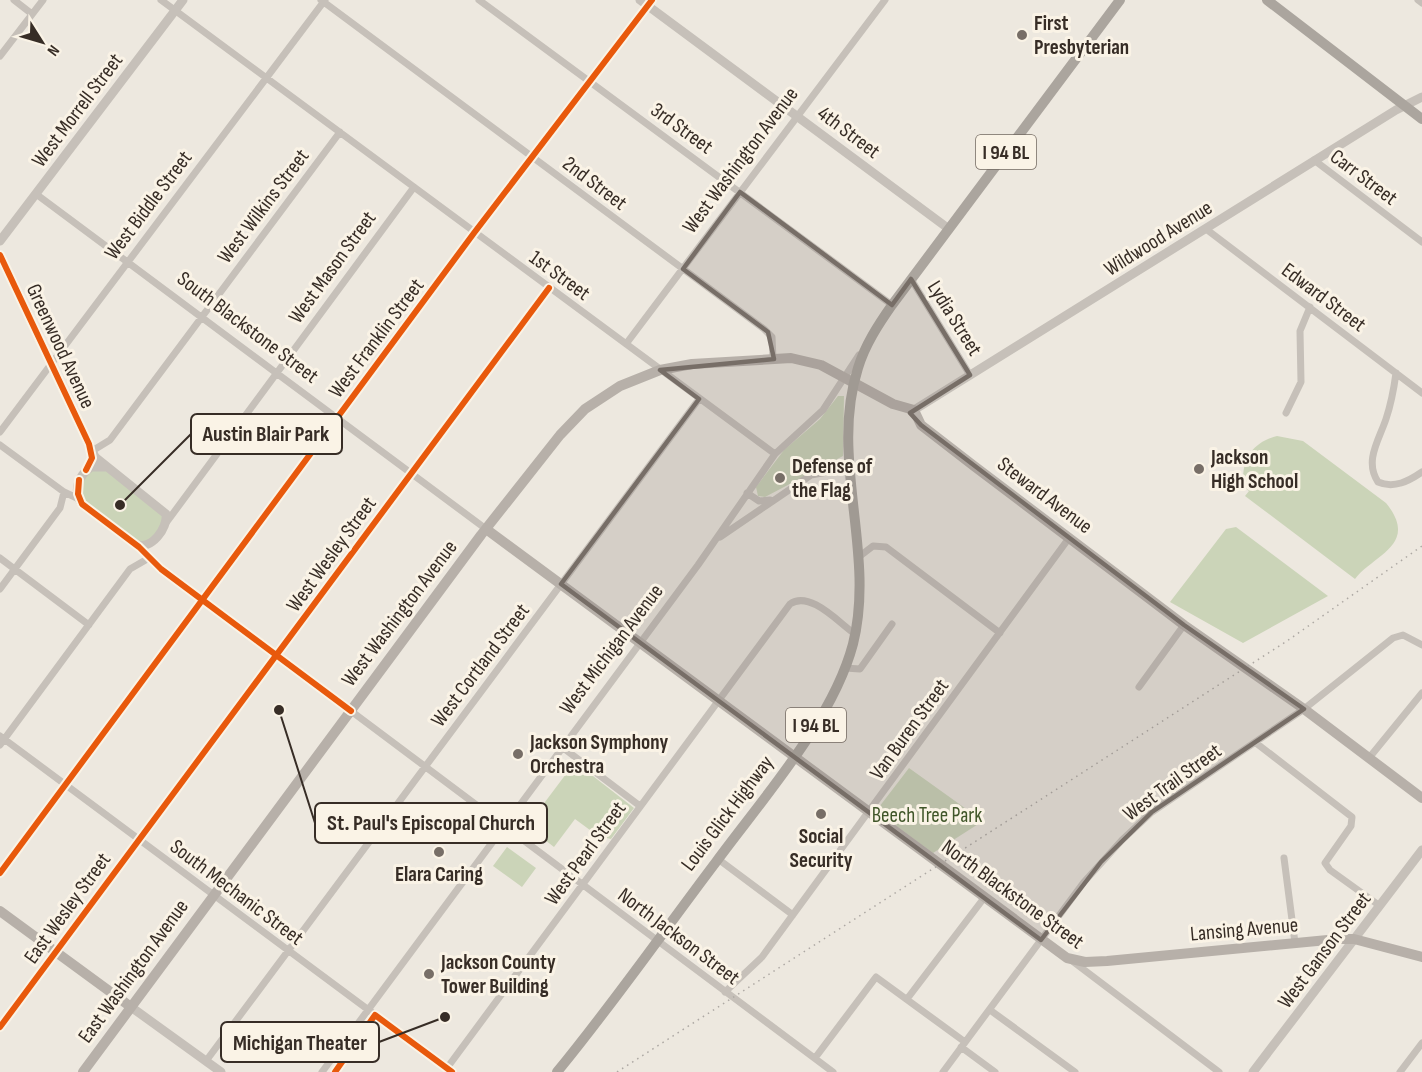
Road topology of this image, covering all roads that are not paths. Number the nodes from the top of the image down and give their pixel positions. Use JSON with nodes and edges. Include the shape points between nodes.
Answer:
{"nodes":[{"id":1,"x":14,"y":0,"type":"edge"},
{"id":2,"x":43,"y":0,"type":"edge"},
{"id":3,"x":161,"y":0,"type":"edge"},
{"id":4,"x":183,"y":0,"type":"edge"},
{"id":5,"x":479,"y":0,"type":"edge"},
{"id":6,"x":885,"y":0,"type":"edge"},
{"id":7,"x":1120,"y":0,"type":"edge"},
{"id":8,"x":323,"y":1,"type":"edge"},
{"id":9,"x":1272,"y":1,"type":"edge"},
{"id":10,"x":646,"y":2,"type":"edge"},
{"id":11,"x":175,"y":10,"type":"junction"},
{"id":12,"x":32,"y":14,"type":"junction"},
{"id":13,"x":0,"y":56,"type":"edge"},
{"id":14,"x":266,"y":78,"type":"junction"},
{"id":15,"x":590,"y":81,"type":"junction"},
{"id":16,"x":1422,"y":97,"type":"edge"},
{"id":17,"x":1405,"y":106,"type":"junction"},
{"id":18,"x":798,"y":116,"type":"junction"},
{"id":19,"x":1422,"y":119,"type":"edge"},
{"id":20,"x":340,"y":132,"type":"junction"},
{"id":21,"x":533,"y":158,"type":"junction"},
{"id":22,"x":1314,"y":160,"type":"junction"},
{"id":23,"x":414,"y":187,"type":"junction"},
{"id":24,"x":740,"y":192,"type":"junction"},
{"id":25,"x":36,"y":194,"type":"junction"},
{"id":26,"x":949,"y":229,"type":"junction"},
{"id":27,"x":1206,"y":229,"type":"junction"},
{"id":28,"x":474,"y":233,"type":"junction"},
{"id":29,"x":0,"y":241,"type":"edge"},
{"id":30,"x":1422,"y":242,"type":"edge"},
{"id":31,"x":0,"y":255,"type":"edge"},
{"id":32,"x":126,"y":262,"type":"junction"},
{"id":33,"x":683,"y":269,"type":"junction"},
{"id":34,"x":911,"y":279,"type":"junction"},
{"id":35,"x":549,"y":288,"type":"junction"},
{"id":36,"x":1310,"y":308,"type":"junction"},
{"id":37,"x":890,"y":309,"type":"junction"},
{"id":38,"x":202,"y":317,"type":"junction"},
{"id":39,"x":626,"y":344,"type":"junction"},
{"id":40,"x":867,"y":346,"type":"junction"},
{"id":41,"x":773,"y":359,"type":"junction"},
{"id":42,"x":51,"y":363,"type":"junction"},
{"id":43,"x":660,"y":370,"type":"junction"},
{"id":44,"x":277,"y":372,"type":"junction"},
{"id":45,"x":1396,"y":373,"type":"junction"},
{"id":46,"x":970,"y":375,"type":"junction"},
{"id":47,"x":844,"y":377,"type":"junction"},
{"id":48,"x":854,"y":383,"type":"junction"},
{"id":49,"x":1422,"y":393,"type":"edge"},
{"id":50,"x":699,"y":399,"type":"junction"},
{"id":51,"x":914,"y":410,"type":"junction"},
{"id":52,"x":1286,"y":413,"type":"dead end"},
{"id":53,"x":337,"y":418,"type":"junction"},
{"id":54,"x":0,"y":432,"type":"edge"},
{"id":55,"x":0,"y":445,"type":"edge"},
{"id":56,"x":92,"y":451,"type":"junction"},
{"id":57,"x":775,"y":454,"type":"junction"},
{"id":58,"x":104,"y":467,"type":"junction"},
{"id":59,"x":849,"y":468,"type":"junction"},
{"id":60,"x":86,"y":470,"type":"junction"},
{"id":61,"x":1422,"y":472,"type":"edge"},
{"id":62,"x":411,"y":473,"type":"junction"},
{"id":63,"x":79,"y":480,"type":"junction"},
{"id":64,"x":64,"y":492,"type":"junction"},
{"id":65,"x":747,"y":493,"type":"junction"},
{"id":66,"x":773,"y":499,"type":"junction"},
{"id":67,"x":79,"y":500,"type":"junction"},
{"id":68,"x":740,"y":503,"type":"junction"},
{"id":69,"x":176,"y":509,"type":"junction"},
{"id":70,"x":164,"y":511,"type":"junction"},
{"id":71,"x":754,"y":514,"type":"junction"},
{"id":72,"x":166,"y":524,"type":"junction"},
{"id":73,"x":486,"y":529,"type":"junction"},
{"id":74,"x":1069,"y":538,"type":"junction"},
{"id":75,"x":152,"y":543,"type":"junction"},
{"id":76,"x":714,"y":543,"type":"junction"},
{"id":77,"x":136,"y":544,"type":"junction"},
{"id":78,"x":860,"y":556,"type":"junction"},
{"id":79,"x":0,"y":558,"type":"edge"},
{"id":80,"x":149,"y":558,"type":"junction"},
{"id":81,"x":15,"y":569,"type":"junction"},
{"id":82,"x":561,"y":584,"type":"junction"},
{"id":83,"x":0,"y":589,"type":"edge"},
{"id":84,"x":202,"y":600,"type":"junction"},
{"id":85,"x":892,"y":624,"type":"dead end"},
{"id":86,"x":89,"y":625,"type":"junction"},
{"id":87,"x":1184,"y":625,"type":"junction"},
{"id":88,"x":1000,"y":633,"type":"junction"},
{"id":89,"x":855,"y":634,"type":"junction"},
{"id":90,"x":639,"y":642,"type":"junction"},
{"id":91,"x":1422,"y":645,"type":"edge"},
{"id":92,"x":276,"y":655,"type":"junction"},
{"id":93,"x":845,"y":668,"type":"junction"},
{"id":94,"x":1139,"y":687,"type":"dead end"},
{"id":95,"x":1422,"y":693,"type":"edge"},
{"id":96,"x":718,"y":701,"type":"junction"},
{"id":97,"x":1304,"y":709,"type":"junction"},
{"id":98,"x":351,"y":711,"type":"junction"},
{"id":99,"x":1,"y":740,"type":"edge"},
{"id":100,"x":1256,"y":743,"type":"junction"},
{"id":101,"x":562,"y":747,"type":"junction"},
{"id":102,"x":794,"y":757,"type":"junction"},
{"id":103,"x":1369,"y":758,"type":"junction"},
{"id":104,"x":425,"y":767,"type":"junction"},
{"id":105,"x":65,"y":785,"type":"junction"},
{"id":106,"x":1422,"y":798,"type":"edge"},
{"id":107,"x":640,"y":806,"type":"junction"},
{"id":108,"x":869,"y":812,"type":"junction"},
{"id":109,"x":505,"y":826,"type":"junction"},
{"id":110,"x":138,"y":838,"type":"junction"},
{"id":111,"x":1422,"y":850,"type":"edge"},
{"id":112,"x":718,"y":858,"type":"junction"},
{"id":113,"x":1284,"y":858,"type":"dead end"},
{"id":114,"x":0,"y":873,"type":"edge"},
{"id":115,"x":583,"y":884,"type":"junction"},
{"id":116,"x":214,"y":894,"type":"junction"},
{"id":117,"x":984,"y":898,"type":"junction"},
{"id":118,"x":1380,"y":906,"type":"junction"},
{"id":119,"x":0,"y":911,"type":"edge"},
{"id":120,"x":793,"y":915,"type":"junction"},
{"id":121,"x":1354,"y":939,"type":"junction"},
{"id":122,"x":658,"y":940,"type":"junction"},
{"id":123,"x":1041,"y":940,"type":"junction"},
{"id":124,"x":1295,"y":943,"type":"junction"},
{"id":125,"x":55,"y":951,"type":"junction"},
{"id":126,"x":288,"y":951,"type":"junction"},
{"id":127,"x":1422,"y":957,"type":"edge"},
{"id":128,"x":1069,"y":958,"type":"junction"},
{"id":129,"x":726,"y":992,"type":"junction"},
{"id":130,"x":907,"y":999,"type":"junction"},
{"id":131,"x":131,"y":1007,"type":"junction"},
{"id":132,"x":368,"y":1009,"type":"junction"},
{"id":133,"x":990,"y":1010,"type":"junction"},
{"id":134,"x":0,"y":1026,"type":"edge"},
{"id":135,"x":1422,"y":1043,"type":"edge"},
{"id":136,"x":963,"y":1045,"type":"junction"},
{"id":137,"x":815,"y":1058,"type":"junction"},
{"id":138,"x":206,"y":1061,"type":"junction"},
{"id":139,"x":560,"y":1069,"type":"edge"},
{"id":140,"x":450,"y":1070,"type":"edge"},
{"id":141,"x":83,"y":1072,"type":"edge"},
{"id":142,"x":221,"y":1072,"type":"edge"},
{"id":143,"x":322,"y":1072,"type":"edge"},
{"id":144,"x":833,"y":1072,"type":"edge"},
{"id":145,"x":944,"y":1072,"type":"edge"},
{"id":146,"x":995,"y":1072,"type":"edge"},
{"id":147,"x":1075,"y":1072,"type":"edge"},
{"id":148,"x":1219,"y":1072,"type":"edge"},
{"id":149,"x":1253,"y":1072,"type":"edge"},
{"id":150,"x":1400,"y":1072,"type":"edge"}],
"edges":[{"from":1,"to":12,"type":"street"},
{"from":2,"to":12,"type":"street"},
{"from":3,"to":11,"type":"street","name":"1st Street"},
{"from":4,"to":11,"type":"street","name":"West Morrell Street"},
{"from":5,"to":15,"type":"street","name":"3rd Street"},
{"from":6,"to":18,"type":"street","name":"West Washington Avenue"},
{"from":7,"to":26,"type":"main road","number":"I 94 BL"},
{"from":8,"to":14,"type":"street","name":"West Biddle Street"},
{"from":8,"to":21,"type":"street","name":"2nd Street"},
{"from":9,"to":17,"type":"main road"},
{"from":10,"to":15,"type":"street","name":"West Franklin Street"},
{"from":10,"to":18,"type":"street","name":"4th Street"},
{"from":11,"to":14,"type":"street","name":"1st Street"},
{"from":11,"to":25,"type":"street","name":"West Morrell Street"},
{"from":12,"to":13,"type":"street"},
{"from":14,"to":20,"type":"street","name":"1st Street"},
{"from":14,"to":32,"type":"street","name":"West Biddle Street"},
{"from":15,"to":21,"type":"street","name":"West Franklin Street"},
{"from":15,"to":24,"type":"street","name":"3rd Street"},
{"from":16,"to":17,"type":"street","name":"Wildwood Avenue"},
{"from":17,"to":19,"type":"main road"},
{"from":17,"to":22,"type":"street","name":"Wildwood Avenue"},
{"from":18,"to":24,"type":"street","name":"West Washington Avenue"},
{"from":18,"to":26,"type":"street","name":"4th Street"},
{"from":20,"to":23,"type":"street","name":"1st Street"},
{"from":20,"to":38,"type":"street","name":"West Wilkins Street"},
{"from":21,"to":28,"type":"street","name":"West Franklin Street"},
{"from":21,"to":33,"type":"street","name":"2nd Street"},
{"from":22,"to":27,"type":"street","name":"Wildwood Avenue"},
{"from":22,"to":30,"type":"street","name":"Carr Street"},
{"from":23,"to":28,"type":"street","name":"1st Street"},
{"from":23,"to":44,"type":"street","name":"West Mason Street"},
{"from":24,"to":33,"type":"street","name":"West Washington Avenue"},
{"from":24,"to":37,"type":"street","name":"3rd Street"},
{"from":25,"to":29,"type":"street","name":"West Morrell Street"},
{"from":25,"to":32,"type":"street","name":"South Blackstone Street"},
{"from":26,"to":34,"type":"main road","number":"I 94 BL"},
{"from":27,"to":36,"type":"street","name":"Edward Street"},
{"from":27,"to":46,"type":"street","name":"Wildwood Avenue"},
{"from":28,"to":35,"type":"street","name":"1st Street"},
{"from":28,"to":53,"type":"street","name":"West Franklin Street"},
{"from":31,"to":42,"type":"street","name":"Greenwood Avenue"},
{"from":32,"to":38,"type":"street","name":"South Blackstone Street"},
{"from":32,"to":42,"type":"street","name":"West Biddle Street"},
{"from":33,"to":39,"type":"street","name":"West Washington Avenue"},
{"from":33,"to":41,"type":"street","name":"2nd Street","via":[[768,332]]},
{"from":34,"to":37,"type":"main road","number":"I 94 BL"},
{"from":34,"to":46,"type":"street","name":"Lydia Street"},
{"from":35,"to":39,"type":"street","name":"1st Street"},
{"from":35,"to":62,"type":"street","name":"West Wesley Street"},
{"from":36,"to":45,"type":"street","name":"Edward Street"},
{"from":36,"to":52,"type":"street","via":[[1300,331],[1301,382]]},
{"from":37,"to":40,"type":"main road","name":"Louis Glick Highway","number":"I 94 BL"},
{"from":38,"to":44,"type":"street","name":"South Blackstone Street"},
{"from":38,"to":56,"type":"street","name":"West Wilkins Street","via":[[110,440]]},
{"from":39,"to":43,"type":"street","name":"1st Street"},
{"from":40,"to":47,"type":"street","name":"West Michigan Avenue"},
{"from":40,"to":48,"type":"main road","name":"Louis Glick Highway","number":"I 94 BL"},
{"from":41,"to":43,"type":"main road"},
{"from":41,"to":47,"type":"main road","via":[[806,360]]},
{"from":42,"to":54,"type":"street","name":"West Biddle Street"},
{"from":42,"to":56,"type":"street","name":"Greenwood Avenue"},
{"from":43,"to":50,"type":"street","name":"1st Street"},
{"from":43,"to":73,"type":"main road","name":"West Washington Avenue","via":[[606,394],[569,424]]},
{"from":44,"to":53,"type":"street","name":"South Blackstone Street"},
{"from":44,"to":69,"type":"street","name":"West Mason Street"},
{"from":45,"to":49,"type":"street","name":"Edward Street"},
{"from":45,"to":61,"type":"street","via":[[1373,455],[1373,474],[1386,485]]},
{"from":46,"to":51,"type":"street","name":"Wildwood Avenue"},
{"from":47,"to":48,"type":"main road"},
{"from":47,"to":57,"type":"street","name":"West Michigan Avenue","via":[[823,410]]},
{"from":48,"to":51,"type":"main road"},
{"from":48,"to":59,"type":"main road","name":"Louis Glick Highway","number":"I 94 BL"},
{"from":50,"to":57,"type":"street","name":"1st Street"},
{"from":50,"to":82,"type":"street","name":"West Cortland Street"},
{"from":51,"to":74,"type":"main road","name":"Steward Avenue","via":[[924,428]]},
{"from":53,"to":62,"type":"street","name":"South Blackstone Street"},
{"from":53,"to":84,"type":"street","name":"West Franklin Street"},
{"from":55,"to":64,"type":"street"},
{"from":56,"to":58,"type":"street","name":"Greenwood Avenue"},
{"from":56,"to":60,"type":"street","via":[[92,461]]},
{"from":57,"to":65,"type":"street","name":"West Michigan Avenue"},
{"from":58,"to":60,"type":"street","via":[[97,465]]},
{"from":58,"to":70,"type":"street","name":"Greenwood Avenue"},
{"from":59,"to":66,"type":"street","name":"West Michigan Avenue","via":[[816,473]]},
{"from":59,"to":78,"type":"main road","name":"Louis Glick Highway","number":"I 94 BL"},
{"from":60,"to":63,"type":"street"},
{"from":62,"to":73,"type":"street","name":"South Blackstone Street"},
{"from":62,"to":92,"type":"street","name":"West Wesley Street"},
{"from":63,"to":64,"type":"street"},
{"from":63,"to":67,"type":"street"},
{"from":64,"to":67,"type":"street"},
{"from":64,"to":81,"type":"street","via":[[60,508]]},
{"from":65,"to":66,"type":"street","via":[[761,502]]},
{"from":65,"to":68,"type":"street","name":"West Michigan Avenue"},
{"from":66,"to":71,"type":"street","name":"West Michigan Avenue"},
{"from":67,"to":77,"type":"street"},
{"from":68,"to":71,"type":"street","via":[[744,513]]},
{"from":68,"to":76,"type":"street","name":"West Michigan Avenue"},
{"from":69,"to":70,"type":"street"},
{"from":69,"to":72,"type":"street","name":"West Mason Street"},
{"from":70,"to":72,"type":"street"},
{"from":71,"to":76,"type":"street","name":"West Michigan Avenue"},
{"from":72,"to":75,"type":"street","name":"West Mason Street"},
{"from":73,"to":82,"type":"main road","name":"South Blackstone Street"},
{"from":73,"to":98,"type":"main road","name":"West Washington Avenue"},
{"from":74,"to":87,"type":"main road","name":"Steward Avenue"},
{"from":74,"to":88,"type":"street","name":"Van Buren Street"},
{"from":75,"to":77,"type":"street"},
{"from":75,"to":80,"type":"street","name":"West Mason Street"},
{"from":76,"to":90,"type":"street","name":"West Michigan Avenue"},
{"from":77,"to":80,"type":"street"},
{"from":78,"to":88,"type":"street","via":[[874,545],[886,547]]},
{"from":78,"to":89,"type":"main road","name":"Louis Glick Highway","number":"I 94 BL","via":[[861,589]]},
{"from":79,"to":81,"type":"street"},
{"from":80,"to":84,"type":"street"},
{"from":80,"to":86,"type":"street","via":[[130,569]]},
{"from":81,"to":83,"type":"street"},
{"from":81,"to":86,"type":"street"},
{"from":82,"to":90,"type":"main road","name":"South Blackstone Street"},
{"from":82,"to":104,"type":"street","name":"West Cortland Street"},
{"from":84,"to":92,"type":"street"},
{"from":84,"to":105,"type":"street","name":"West Franklin Street"},
{"from":85,"to":93,"type":"street","via":[[860,669]]},
{"from":86,"to":99,"type":"street"},
{"from":87,"to":94,"type":"street"},
{"from":87,"to":97,"type":"main road","name":"Steward Avenue"},
{"from":88,"to":108,"type":"street","name":"Van Buren Street"},
{"from":89,"to":93,"type":"main road","name":"Louis Glick Highway","number":"I 94 BL"},
{"from":89,"to":96,"type":"street","name":"West Pearl Street","via":[[811,602],[795,601]]},
{"from":90,"to":96,"type":"main road","name":"North Blackstone Street"},
{"from":90,"to":101,"type":"street","name":"West Michigan Avenue"},
{"from":91,"to":97,"type":"street","name":"West Trail Street","via":[[1403,635],[1393,638]]},
{"from":92,"to":98,"type":"street"},
{"from":92,"to":110,"type":"street","name":"West Wesley Street"},
{"from":93,"to":102,"type":"main road","name":"Louis Glick Highway","number":"I 94 BL","via":[[823,714]]},
{"from":95,"to":103,"type":"street"},
{"from":96,"to":102,"type":"main road","name":"North Blackstone Street"},
{"from":96,"to":107,"type":"street","name":"West Pearl Street"},
{"from":97,"to":100,"type":"street","name":"West Trail Street"},
{"from":97,"to":103,"type":"main road","name":"Steward Avenue"},
{"from":98,"to":104,"type":"street","name":"North Jackson Street"},
{"from":98,"to":116,"type":"main road","name":"West Washington Avenue"},
{"from":99,"to":105,"type":"street","name":"South Mechanic Street"},
{"from":100,"to":118,"type":"street","via":[[1352,817],[1352,826],[1325,862],[1330,870]]},
{"from":100,"to":123,"type":"street","name":"West Trail Street","via":[[1171,798],[1135,827],[1084,882]]},
{"from":101,"to":107,"type":"street"},
{"from":101,"to":109,"type":"street","name":"West Michigan Avenue"},
{"from":102,"to":108,"type":"main road","name":"North Blackstone Street"},
{"from":102,"to":112,"type":"main road","name":"Louis Glick Highway","number":"I 94 BL"},
{"from":103,"to":106,"type":"main road","name":"Steward Avenue"},
{"from":104,"to":109,"type":"street","name":"North Jackson Street"},
{"from":104,"to":126,"type":"street","name":"West Cortland Street"},
{"from":105,"to":110,"type":"street","name":"South Mechanic Street"},
{"from":105,"to":114,"type":"street","name":"West Franklin Street"},
{"from":107,"to":115,"type":"street","name":"West Pearl Street"},
{"from":108,"to":117,"type":"main road","name":"North Blackstone Street"},
{"from":108,"to":120,"type":"street","name":"Van Buren Street"},
{"from":109,"to":115,"type":"street","name":"North Jackson Street"},
{"from":109,"to":132,"type":"street","name":"West Michigan Avenue"},
{"from":110,"to":116,"type":"street","name":"South Mechanic Street"},
{"from":110,"to":125,"type":"street","name":"East Wesley Street"},
{"from":111,"to":118,"type":"street","name":"West Ganson Street"},
{"from":112,"to":120,"type":"street"},
{"from":112,"to":122,"type":"main road","name":"Louis Glick Highway","number":"I 94 BL"},
{"from":113,"to":124,"type":"street"},
{"from":115,"to":122,"type":"street","name":"North Jackson Street"},
{"from":115,"to":140,"type":"street","name":"West Pearl Street"},
{"from":116,"to":126,"type":"street","name":"South Mechanic Street"},
{"from":116,"to":131,"type":"main road","name":"East Washington Avenue"},
{"from":117,"to":123,"type":"main road","name":"North Blackstone Street"},
{"from":117,"to":130,"type":"street"},
{"from":118,"to":121,"type":"street","name":"West Ganson Street"},
{"from":119,"to":125,"type":"main road"},
{"from":120,"to":129,"type":"street","name":"Van Buren Street","via":[[762,957]]},
{"from":121,"to":124,"type":"main road","name":"Lansing Avenue"},
{"from":121,"to":127,"type":"main road","name":"Lansing Avenue"},
{"from":121,"to":149,"type":"street","name":"West Ganson Street"},
{"from":122,"to":129,"type":"street","name":"North Jackson Street"},
{"from":122,"to":139,"type":"main road","name":"Louis Glick Highway","number":"I 94 BL"},
{"from":123,"to":128,"type":"main road","name":"North Blackstone Street"},
{"from":123,"to":133,"type":"street","name":"West Trail Street"},
{"from":124,"to":128,"type":"main road","name":"Lansing Avenue","via":[[1099,962]]},
{"from":125,"to":131,"type":"main road"},
{"from":125,"to":134,"type":"street","name":"East Wesley Street"},
{"from":126,"to":132,"type":"street","name":"South Mechanic Street"},
{"from":126,"to":138,"type":"street","name":"West Cortland Street"},
{"from":128,"to":148,"type":"street","name":"North Blackstone Street"},
{"from":129,"to":137,"type":"street","name":"North Jackson Street"},
{"from":130,"to":136,"type":"street"},
{"from":130,"to":137,"type":"street","via":[[876,977]]},
{"from":131,"to":138,"type":"street"},
{"from":131,"to":141,"type":"main road","name":"East Washington Avenue"},
{"from":132,"to":140,"type":"street","name":"South Mechanic Street"},
{"from":132,"to":143,"type":"street","name":"West Michigan Avenue"},
{"from":133,"to":136,"type":"street","name":"West Trail Street"},
{"from":133,"to":147,"type":"street"},
{"from":135,"to":150,"type":"street"},
{"from":136,"to":145,"type":"street","name":"West Trail Street"},
{"from":136,"to":146,"type":"street"},
{"from":137,"to":144,"type":"street","name":"North Jackson Street"},
{"from":138,"to":142,"type":"street"}]}
